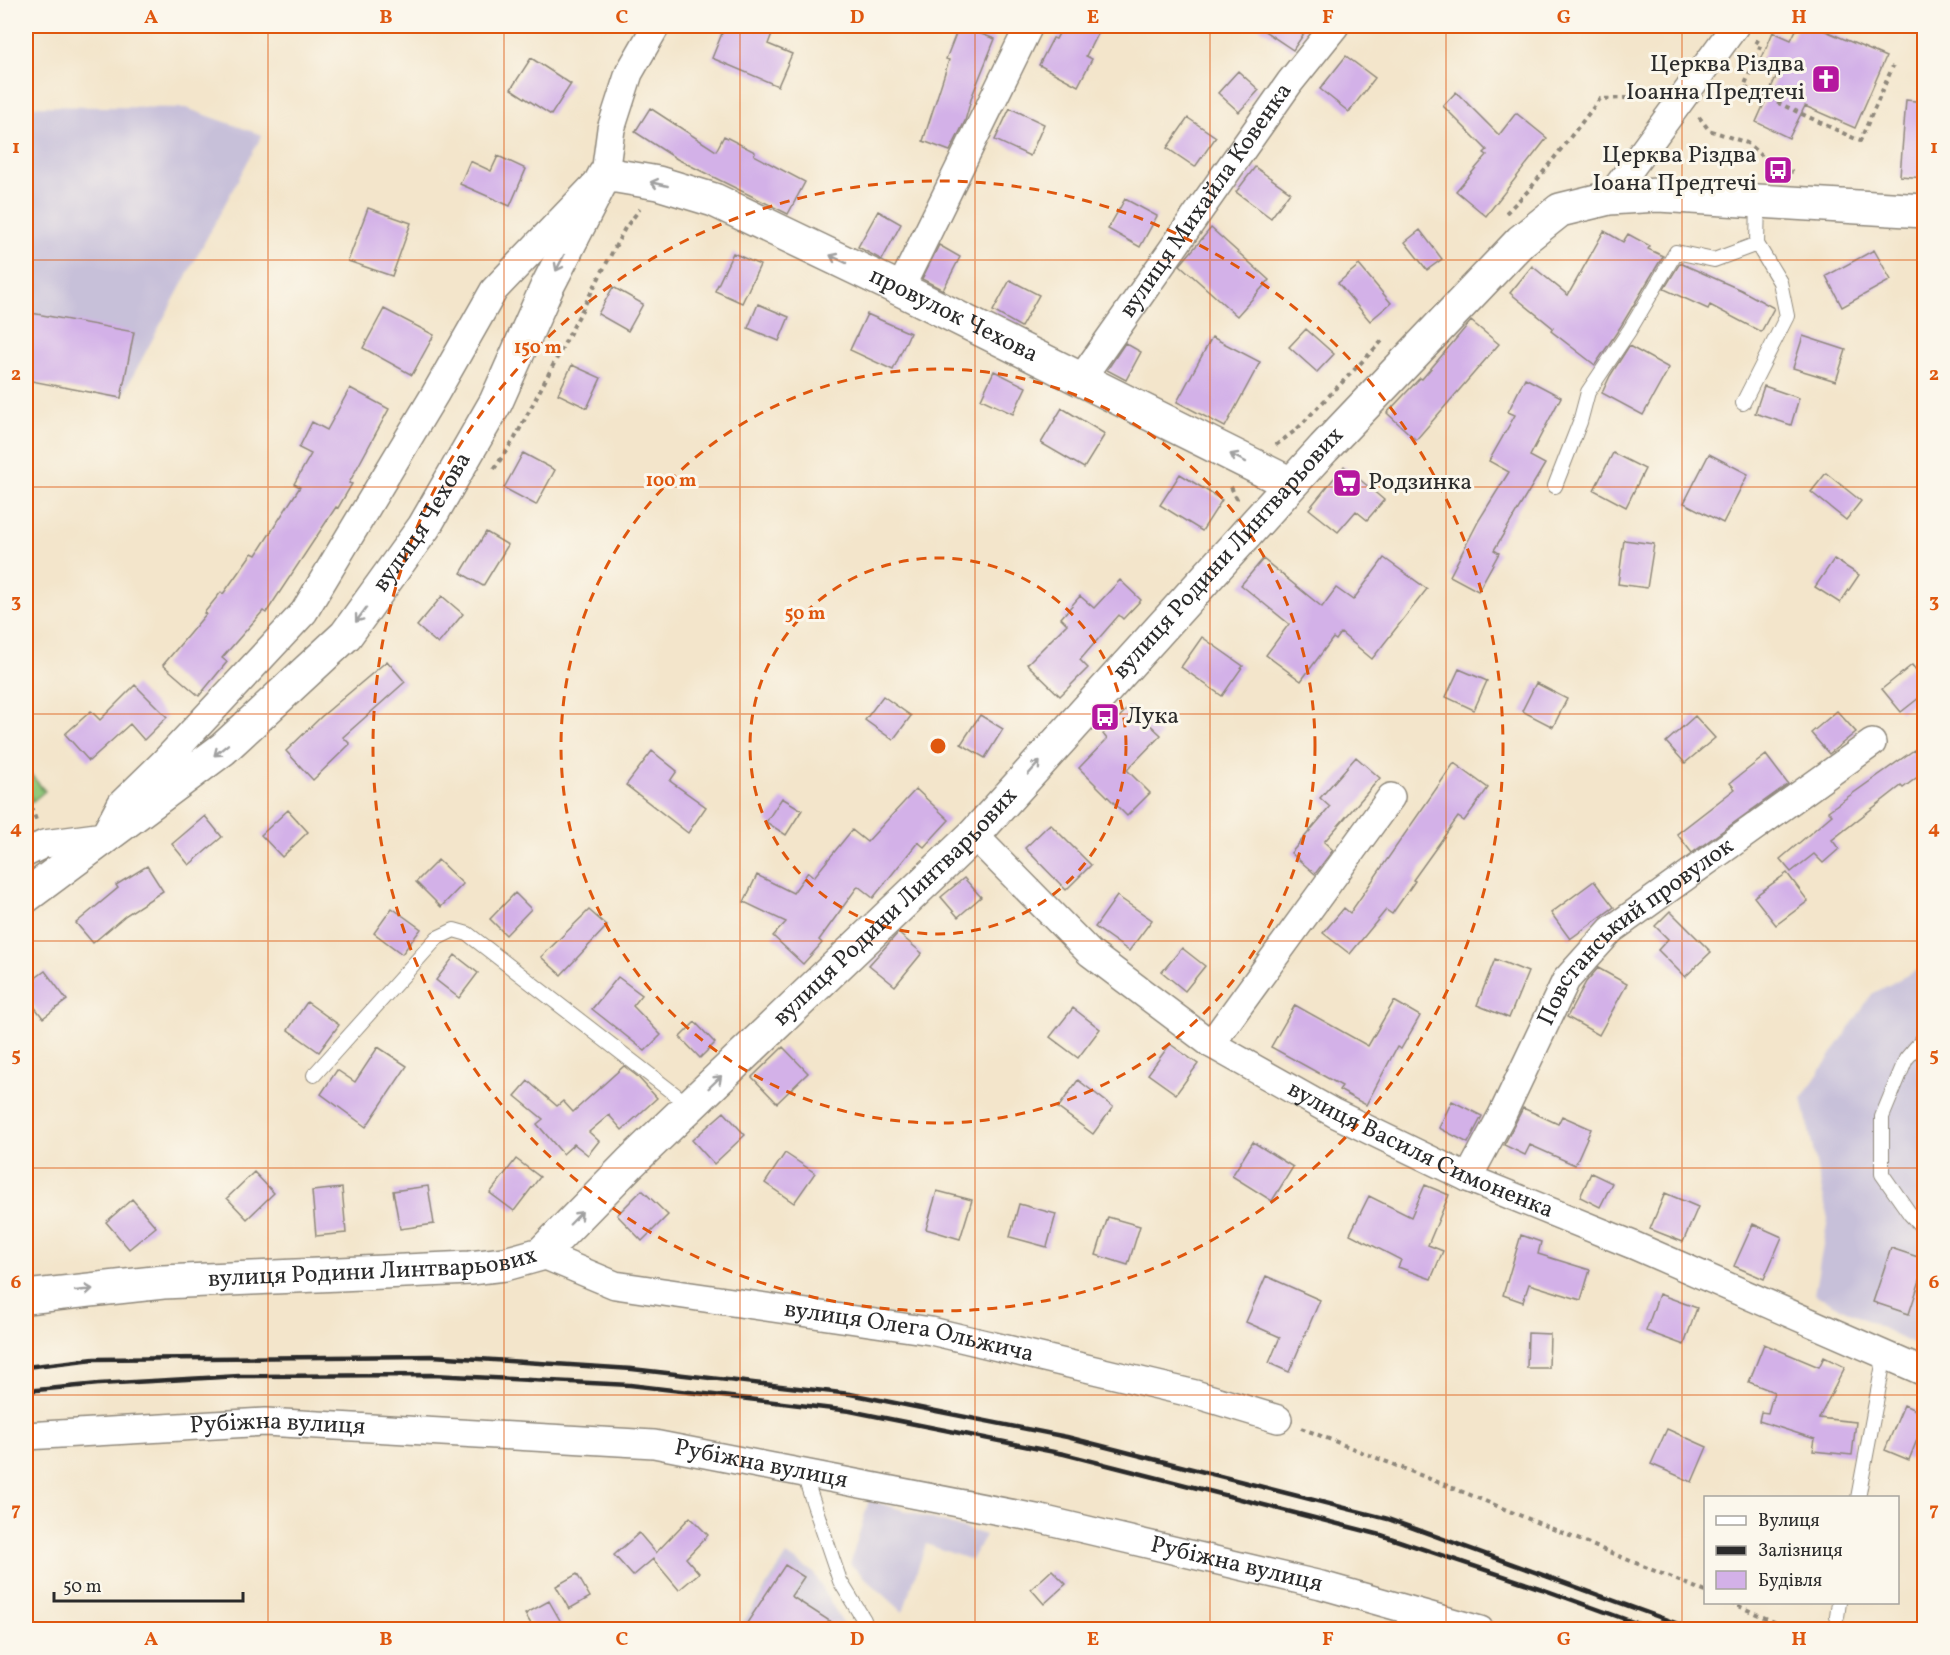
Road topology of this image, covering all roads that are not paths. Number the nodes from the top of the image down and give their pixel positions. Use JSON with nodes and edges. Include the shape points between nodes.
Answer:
{"nodes":[{"id":1,"x":656,"y":26,"type":"edge"},
{"id":2,"x":1029,"y":26,"type":"edge"},
{"id":3,"x":1335,"y":26,"type":"edge"},
{"id":4,"x":1743,"y":32,"type":"edge"},
{"id":5,"x":605,"y":174,"type":"junction"},
{"id":6,"x":1609,"y":198,"type":"junction"},
{"id":7,"x":1758,"y":201,"type":"junction"},
{"id":8,"x":1924,"y":210,"type":"edge"},
{"id":9,"x":1757,"y":244,"type":"junction"},
{"id":10,"x":900,"y":289,"type":"junction"},
{"id":11,"x":1081,"y":379,"type":"junction"},
{"id":12,"x":1743,"y":403,"type":"dead end"},
{"id":13,"x":1291,"y":484,"type":"junction"},
{"id":14,"x":1555,"y":486,"type":"dead end"},
{"id":15,"x":1872,"y":743,"type":"dead end"},
{"id":16,"x":1390,"y":797,"type":"dead end"},
{"id":17,"x":974,"y":835,"type":"junction"},
{"id":18,"x":104,"y":836,"type":"junction"},
{"id":19,"x":26,"y":853,"type":"edge"},
{"id":20,"x":26,"y":896,"type":"edge"},
{"id":21,"x":1924,"y":1038,"type":"edge"},
{"id":22,"x":1211,"y":1044,"type":"junction"},
{"id":23,"x":314,"y":1075,"type":"dead end"},
{"id":24,"x":690,"y":1106,"type":"junction"},
{"id":25,"x":1468,"y":1178,"type":"junction"},
{"id":26,"x":1924,"y":1229,"type":"edge"},
{"id":27,"x":541,"y":1254,"type":"junction"},
{"id":28,"x":26,"y":1297,"type":"edge"},
{"id":29,"x":1885,"y":1354,"type":"junction"},
{"id":30,"x":1924,"y":1372,"type":"edge"},
{"id":31,"x":1278,"y":1419,"type":"road end"},
{"id":32,"x":26,"y":1436,"type":"edge"},
{"id":33,"x":803,"y":1472,"type":"junction"},
{"id":34,"x":1858,"y":1496,"type":"edge"},
{"id":35,"x":1839,"y":1604,"type":"edge"},
{"id":36,"x":1837,"y":1617,"type":"dead end"},
{"id":37,"x":863,"y":1629,"type":"edge"},
{"id":38,"x":1480,"y":1629,"type":"edge"}],
"edges":[{"from":1,"to":5,"type":"street","name":"вулиця Чехова","via":[[629,73],[611,129]]},
{"from":2,"to":10,"type":"street"},
{"from":3,"to":11,"type":"street","name":"вулиця Михайла Ковенка","via":[[1290,82]]},
{"from":4,"to":6,"type":"street"},
{"from":10,"to":5,"type":"main road","name":"провулок Чехова","one_way":true,"via":[[714,200],[658,183]]},
{"from":5,"to":18,"type":"street","via":[[494,290],[304,612],[121,804]]},
{"from":5,"to":18,"type":"main road","name":"вулиця Чехова","one_way":true,"via":[[496,402],[424,527],[346,635],[223,749]]},
{"from":6,"to":7,"type":"main road","name":"вулиця Родини Линтварьових","via":[[1658,195]]},
{"from":6,"to":13,"type":"main road","name":"вулиця Родини Линтварьових","via":[[1560,210],[1521,241]]},
{"from":7,"to":8,"type":"main road","name":"вулиця Родини Линтварьових"},
{"from":7,"to":9,"type":"lane"},
{"from":9,"to":12,"type":"lane","via":[[1780,282],[1786,316]]},
{"from":9,"to":14,"type":"lane","via":[[1714,260],[1676,252],[1588,392]]},
{"from":10,"to":11,"type":"main road","name":"провулок Чехова"},
{"from":13,"to":11,"type":"main road","name":"провулок Чехова","one_way":true},
{"from":17,"to":13,"type":"main road","name":"вулиця Родини Линтварьових","one_way":true},
{"from":15,"to":25,"type":"street","name":"Повстанський провулок","via":[[1611,930],[1566,980]]},
{"from":16,"to":22,"type":"street"},
{"from":17,"to":22,"type":"street","name":"вулиця Василя Симоненка","via":[[1090,953]]},
{"from":24,"to":17,"type":"main road","name":"вулиця Родини Линтварьових","one_way":true},
{"from":18,"to":19,"type":"street","via":[[44,844]]},
{"from":18,"to":20,"type":"main road","name":"вулиця Чехова"},
{"from":21,"to":26,"type":"lane","via":[[1906,1059],[1882,1117],[1882,1174]]},
{"from":22,"to":25,"type":"street","name":"вулиця Василя Симоненка","via":[[1334,1113]]},
{"from":23,"to":24,"type":"lane","via":[[437,938],[454,930],[468,934]]},
{"from":27,"to":24,"type":"main road","name":"вулиця Родини Линтварьових","one_way":true},
{"from":25,"to":29,"type":"street","name":"вулиця Василя Симоненка"},
{"from":28,"to":27,"type":"main road","name":"вулиця Родини Линтварьових","one_way":true,"via":[[163,1282],[470,1268]]},
{"from":27,"to":31,"type":"street","name":"вулиця Олега Ольжича","via":[[615,1285],[930,1331],[1195,1394]]},
{"from":29,"to":30,"type":"street","name":"вулиця Василя Симоненка"},
{"from":29,"to":34,"type":"lane"},
{"from":32,"to":33,"type":"street","name":"Рубіжна вулиця","via":[[265,1422],[654,1444]]},
{"from":33,"to":37,"type":"lane","via":[[840,1581],[864,1620]]},
{"from":33,"to":38,"type":"street","name":"Рубіжна вулиця","via":[[1053,1521],[1321,1585]]},
{"from":35,"to":36,"type":"lane"}]}
